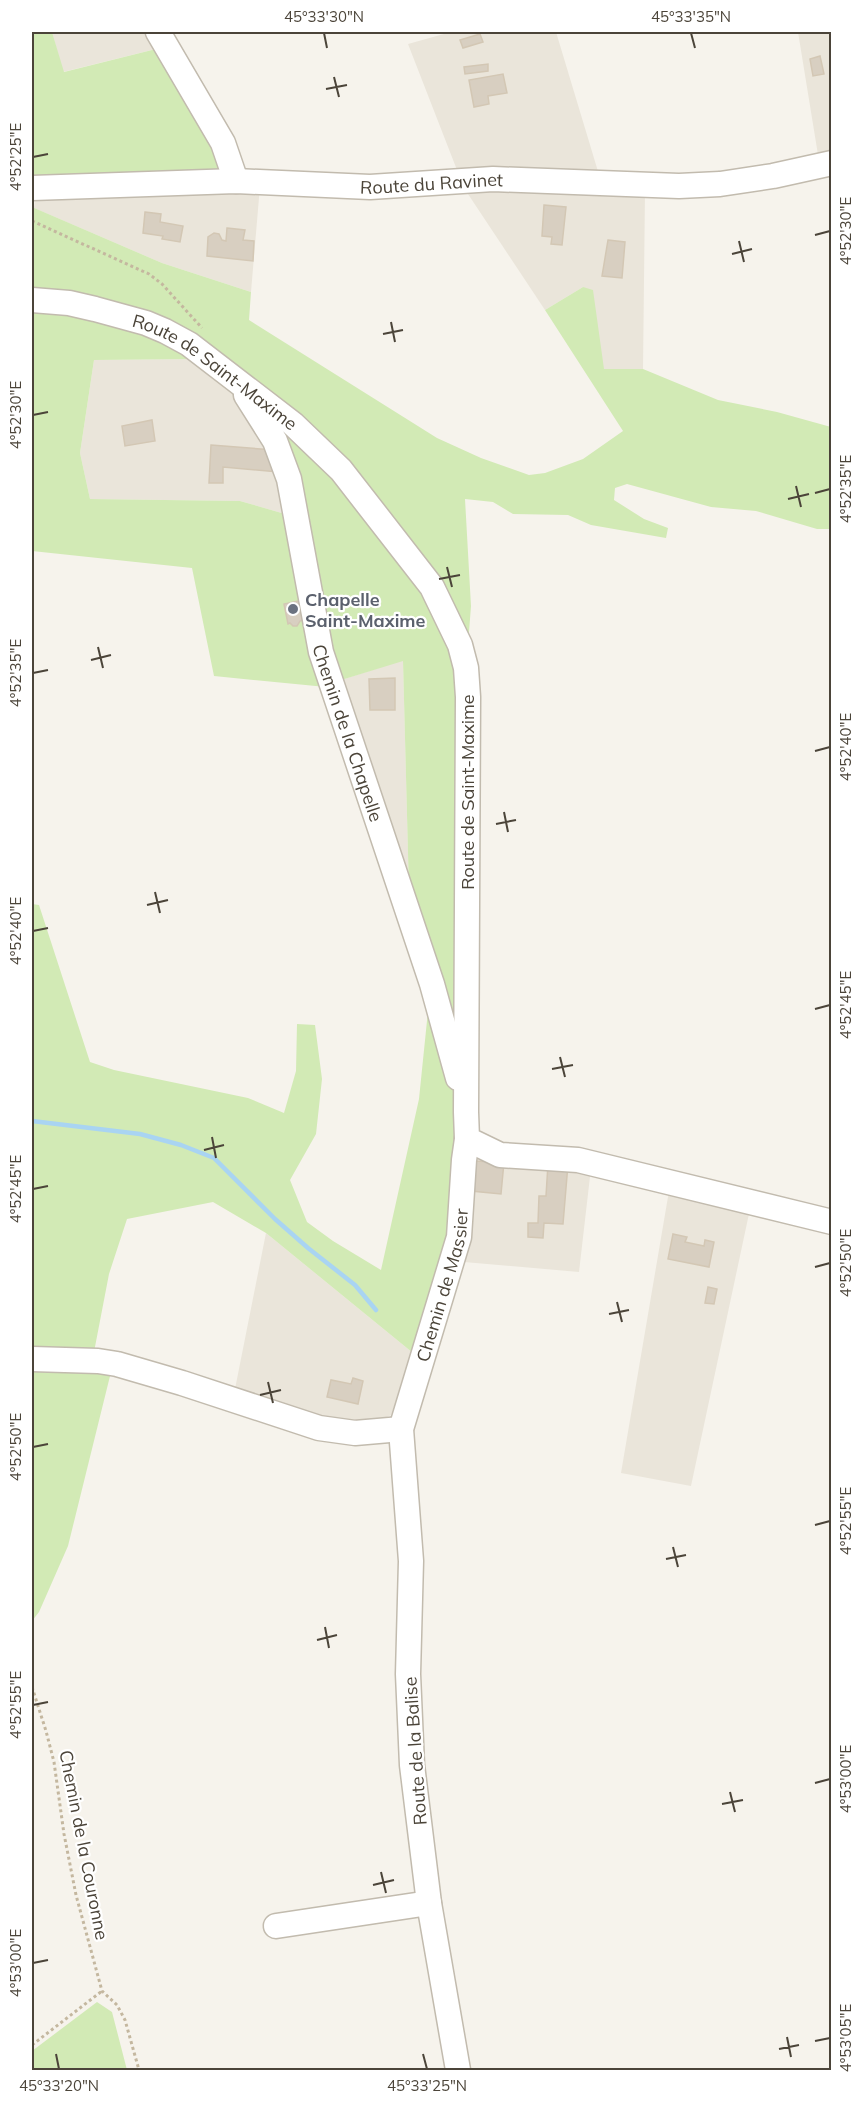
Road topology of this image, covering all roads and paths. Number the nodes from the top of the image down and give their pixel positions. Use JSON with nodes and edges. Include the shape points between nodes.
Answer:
{"nodes":[{"id":1,"x":158,"y":32,"type":"edge"},
{"id":2,"x":831,"y":163,"type":"edge"},
{"id":3,"x":236,"y":181,"type":"junction"},
{"id":4,"x":32,"y":188,"type":"edge"},
{"id":5,"x":32,"y":220,"type":"edge"},
{"id":6,"x":32,"y":300,"type":"edge"},
{"id":7,"x":208,"y":334,"type":"dead end"},
{"id":8,"x":238,"y":382,"type":"junction"},
{"id":9,"x":466,"y":1103,"type":"junction"},
{"id":10,"x":467,"y":1140,"type":"junction"},
{"id":11,"x":831,"y":1222,"type":"edge"},
{"id":12,"x":32,"y":1359,"type":"edge"},
{"id":13,"x":401,"y":1428,"type":"junction"},
{"id":14,"x":32,"y":1688,"type":"edge"},
{"id":15,"x":429,"y":1903,"type":"junction"},
{"id":16,"x":276,"y":1926,"type":"dead end"},
{"id":17,"x":102,"y":1991,"type":"junction"},
{"id":18,"x":32,"y":2045,"type":"edge"},
{"id":19,"x":139,"y":2070,"type":"edge"},
{"id":20,"x":458,"y":2070,"type":"edge"}],
"edges":[{"from":1,"to":3,"type":"street","via":[[223,143]]},
{"from":2,"to":3,"type":"street","name":"Route du Ravinet","via":[[773,176],[679,186],[493,179],[370,187]]},
{"from":3,"to":4,"type":"street","name":"Route du Ravinet"},
{"from":5,"to":7,"type":"path","via":[[150,274]]},
{"from":6,"to":8,"type":"street","name":"Route de Saint-Maxime","via":[[69,303],[146,323],[189,344]]},
{"from":8,"to":9,"type":"street","name":"Chemin de la Chapelle","via":[[275,441],[289,479],[312,642],[321,652],[432,984]]},
{"from":8,"to":9,"type":"street","name":"Route de Saint-Maxime","via":[[293,424],[342,470],[432,587],[460,645],[468,697]]},
{"from":9,"to":10,"type":"street","name":"Route de Saint-Maxime"},
{"from":10,"to":11,"type":"street","via":[[500,1155],[578,1160]]},
{"from":10,"to":13,"type":"street","name":"Chemin de Massier","via":[[459,1237]]},
{"from":12,"to":13,"type":"street","via":[[117,1364],[319,1428],[355,1433]]},
{"from":13,"to":15,"type":"street","name":"Route de la Balise","via":[[411,1562],[410,1736]]},
{"from":14,"to":17,"type":"path","name":"Chemin de la Couronne","via":[[54,1762],[76,1895]]},
{"from":15,"to":16,"type":"street"},
{"from":15,"to":20,"type":"street","name":"Route de la Balise"},
{"from":17,"to":18,"type":"path"},
{"from":17,"to":19,"type":"path","name":"Chemin de la Couronne","via":[[117,2005],[125,2020]]}]}
